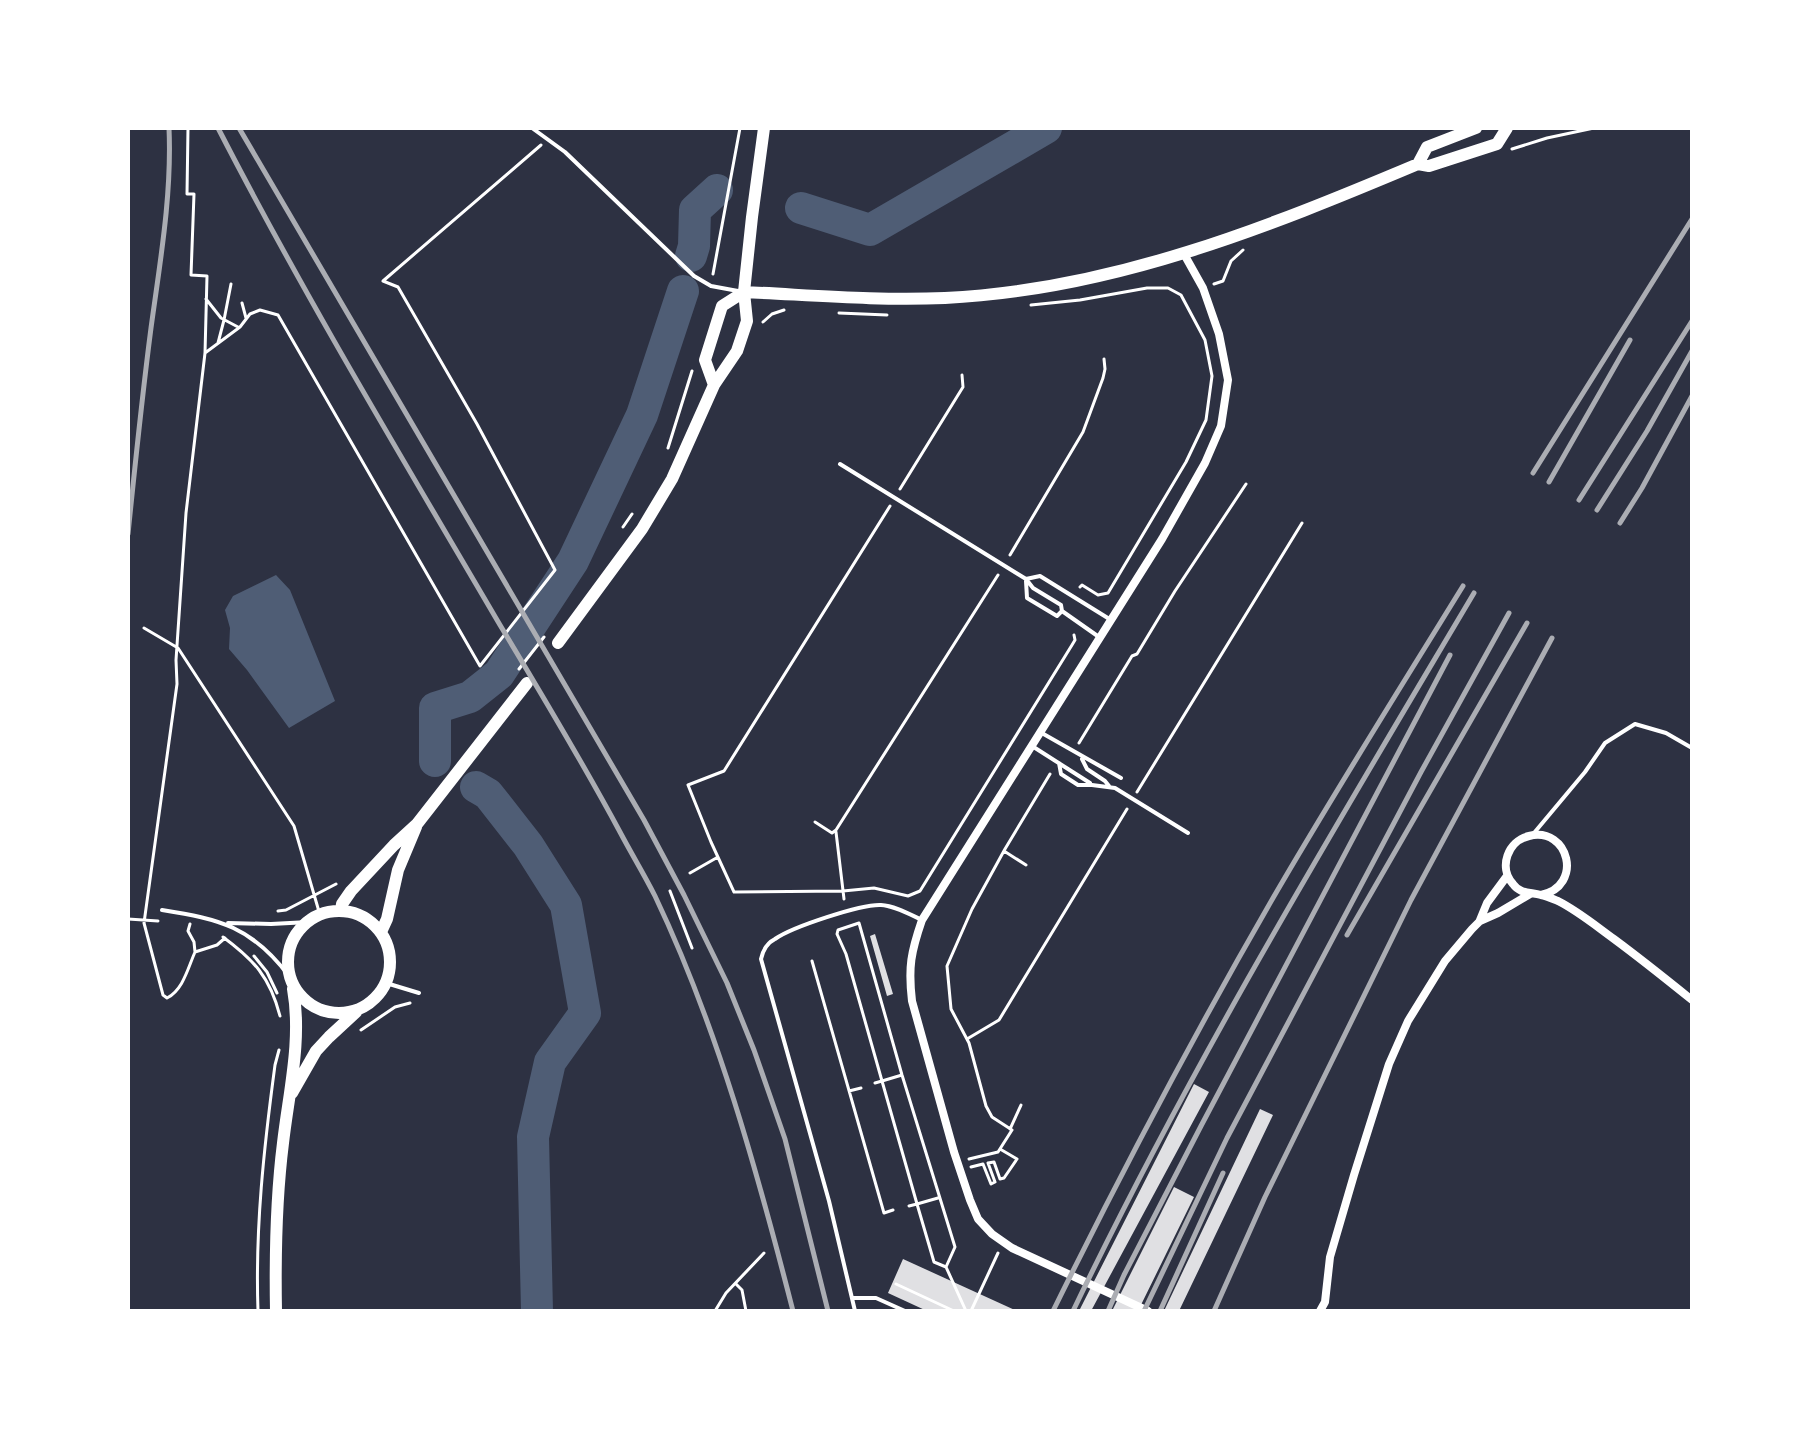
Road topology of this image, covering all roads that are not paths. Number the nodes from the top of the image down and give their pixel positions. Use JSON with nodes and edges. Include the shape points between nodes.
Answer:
{"nodes":[{"id":1,"x":532,"y":128,"type":"edge"},
{"id":2,"x":764,"y":128,"type":"edge"},
{"id":3,"x":1476,"y":128,"type":"edge"},
{"id":4,"x":1507,"y":128,"type":"edge"},
{"id":5,"x":1418,"y":164,"type":"junction"},
{"id":6,"x":1184,"y":254,"type":"junction"},
{"id":7,"x":744,"y":292,"type":"junction"},
{"id":8,"x":714,"y":385,"type":"junction"},
{"id":9,"x":840,"y":464,"type":"dead end"},
{"id":10,"x":1026,"y":579,"type":"junction"},
{"id":11,"x":1062,"y":611,"type":"junction"},
{"id":12,"x":1111,"y":620,"type":"junction"},
{"id":13,"x":1100,"y":637,"type":"junction"},
{"id":14,"x":558,"y":643,"type":"dead end"},
{"id":15,"x":527,"y":683,"type":"dead end"},
{"id":16,"x":1040,"y":732,"type":"junction"},
{"id":17,"x":1032,"y":746,"type":"junction"},
{"id":18,"x":1692,"y":748,"type":"edge"},
{"id":19,"x":1081,"y":757,"type":"junction"},
{"id":20,"x":1059,"y":763,"type":"junction"},
{"id":21,"x":1121,"y":778,"type":"dead end"},
{"id":22,"x":1092,"y":785,"type":"junction"},
{"id":23,"x":1109,"y":786,"type":"junction"},
{"id":24,"x":417,"y":824,"type":"junction"},
{"id":25,"x":1188,"y":833,"type":"dead end"},
{"id":26,"x":1533,"y":835,"type":"junction"},
{"id":27,"x":1507,"y":876,"type":"junction"},
{"id":28,"x":1530,"y":894,"type":"junction"},
{"id":29,"x":1541,"y":895,"type":"junction"},
{"id":30,"x":162,"y":910,"type":"dead end"},
{"id":31,"x":341,"y":910,"type":"junction"},
{"id":32,"x":315,"y":918,"type":"junction"},
{"id":33,"x":922,"y":920,"type":"junction"},
{"id":34,"x":1480,"y":921,"type":"junction"},
{"id":35,"x":226,"y":923,"type":"junction"},
{"id":36,"x":381,"y":932,"type":"junction"},
{"id":37,"x":291,"y":982,"type":"junction"},
{"id":38,"x":386,"y":983,"type":"junction"},
{"id":39,"x":419,"y":993,"type":"dead end"},
{"id":40,"x":1692,"y":1000,"type":"edge"},
{"id":41,"x":356,"y":1012,"type":"junction"},
{"id":42,"x":289,"y":1097,"type":"junction"},
{"id":43,"x":853,"y":1298,"type":"junction"},
{"id":44,"x":1327,"y":1306,"type":"edge"},
{"id":45,"x":276,"y":1311,"type":"edge"},
{"id":46,"x":855,"y":1311,"type":"edge"},
{"id":47,"x":905,"y":1311,"type":"edge"},
{"id":48,"x":1148,"y":1311,"type":"edge"},
{"id":49,"x":1320,"y":1311,"type":"edge"}],
"edges":[{"from":1,"to":7,"type":"lane","via":[[565,152],[694,276],[711,286]]},
{"from":2,"to":7,"type":"main road"},
{"from":3,"to":5,"type":"main road","via":[[1427,147]]},
{"from":4,"to":5,"type":"main road","via":[[1497,144],[1429,166]]},
{"from":5,"to":6,"type":"main road"},
{"from":6,"to":7,"type":"main road","via":[[1024,290],[947,298]]},
{"from":6,"to":12,"type":"street","via":[[1219,334],[1228,380],[1221,426],[1162,539]]},
{"from":7,"to":8,"type":"main road","via":[[747,321],[737,351]]},
{"from":7,"to":8,"type":"main road","via":[[722,306],[709,343],[705,360]]},
{"from":8,"to":14,"type":"main road","via":[[654,510]]},
{"from":9,"to":10,"type":"lane"},
{"from":10,"to":11,"type":"lane"},
{"from":10,"to":11,"type":"lane","via":[[1027,598],[1057,616]]},
{"from":10,"to":12,"type":"lane","via":[[1040,576]]},
{"from":11,"to":13,"type":"lane"},
{"from":12,"to":13,"type":"street"},
{"from":13,"to":16,"type":"street"},
{"from":15,"to":24,"type":"main road"},
{"from":16,"to":17,"type":"street"},
{"from":16,"to":19,"type":"lane"},
{"from":17,"to":20,"type":"lane"},
{"from":17,"to":33,"type":"street"},
{"from":18,"to":26,"type":"lane","via":[[1635,724],[1605,743]]},
{"from":19,"to":21,"type":"lane"},
{"from":19,"to":23,"type":"lane","via":[[1087,769]]},
{"from":20,"to":22,"type":"lane"},
{"from":20,"to":22,"type":"lane","via":[[1061,774],[1078,785]]},
{"from":22,"to":23,"type":"lane"},
{"from":23,"to":25,"type":"lane"},
{"from":24,"to":31,"type":"main road","via":[[351,891]]},
{"from":24,"to":36,"type":"main road"},
{"from":26,"to":27,"type":"street","via":[[1510,850]]},
{"from":26,"to":29,"type":"street","via":[[1553,839],[1567,863],[1559,886]]},
{"from":27,"to":28,"type":"street","via":[[1517,889]]},
{"from":27,"to":34,"type":"street"},
{"from":28,"to":29,"type":"street"},
{"from":28,"to":34,"type":"street"},
{"from":29,"to":40,"type":"street","via":[[1600,928]]},
{"from":30,"to":35,"type":"lane"},
{"from":31,"to":32,"type":"main road"},
{"from":31,"to":36,"type":"main road","via":[[368,919]]},
{"from":32,"to":35,"type":"lane"},
{"from":32,"to":37,"type":"main road","via":[[292,943]]},
{"from":33,"to":43,"type":"lane","via":[[891,907],[865,907],[776,938],[761,959]]},
{"from":33,"to":48,"type":"street","via":[[910,962],[912,1001],[978,1219],[1003,1243]]},
{"from":34,"to":44,"type":"street","via":[[1434,977],[1393,1052],[1336,1235]]},
{"from":35,"to":37,"type":"lane","via":[[272,955]]},
{"from":36,"to":38,"type":"main road","via":[[389,947]]},
{"from":37,"to":41,"type":"main road","via":[[310,1005],[323,1011]]},
{"from":37,"to":42,"type":"main road","via":[[297,1035]]},
{"from":38,"to":39,"type":"lane"},
{"from":38,"to":41,"type":"main road"},
{"from":41,"to":42,"type":"main road","via":[[316,1051]]},
{"from":42,"to":45,"type":"main road","via":[[278,1192]]},
{"from":43,"to":46,"type":"lane"},
{"from":43,"to":47,"type":"lane","via":[[876,1298]]},
{"from":44,"to":49,"type":"street"}]}
